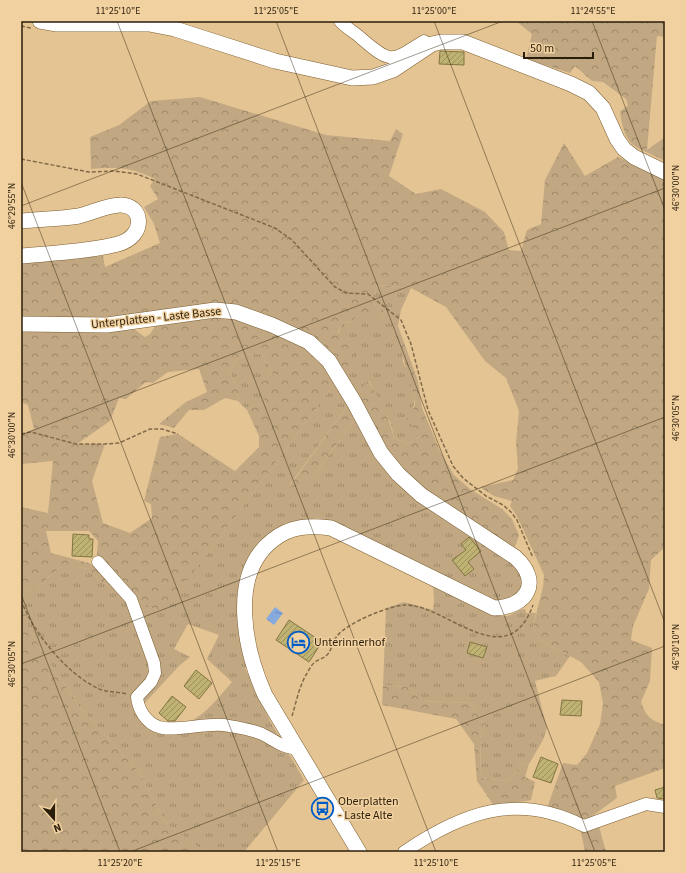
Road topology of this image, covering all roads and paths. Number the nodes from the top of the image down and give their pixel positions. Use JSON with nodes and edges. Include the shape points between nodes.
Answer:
{"nodes":[{"id":1,"x":40,"y":21,"type":"edge"},
{"id":2,"x":340,"y":21,"type":"edge"},
{"id":3,"x":432,"y":44,"type":"junction"},
{"id":4,"x":21,"y":159,"type":"edge"},
{"id":5,"x":665,"y":172,"type":"edge"},
{"id":6,"x":21,"y":221,"type":"edge"},
{"id":7,"x":21,"y":256,"type":"edge"},
{"id":8,"x":21,"y":324,"type":"edge"},
{"id":9,"x":21,"y":434,"type":"edge"},
{"id":10,"x":178,"y":434,"type":"dead end"},
{"id":11,"x":534,"y":559,"type":"dead end"},
{"id":12,"x":98,"y":562,"type":"dead end"},
{"id":13,"x":21,"y":600,"type":"edge"},
{"id":14,"x":533,"y":604,"type":"dead end"},
{"id":15,"x":137,"y":697,"type":"junction"},
{"id":16,"x":287,"y":731,"type":"junction"},
{"id":17,"x":298,"y":749,"type":"junction"},
{"id":18,"x":665,"y":807,"type":"edge"},
{"id":19,"x":359,"y":852,"type":"edge"},
{"id":20,"x":404,"y":852,"type":"edge"}],
"edges":[{"from":1,"to":3,"type":"main road","via":[[57,24],[149,24],[175,29],[275,62],[352,78],[373,78],[393,70]]},
{"from":2,"to":3,"type":"street","via":[[389,59],[399,57],[425,40]]},
{"from":3,"to":5,"type":"main road","via":[[463,42],[589,93],[603,108],[624,149],[634,157]]},
{"from":4,"to":11,"type":"path","via":[[46,166],[89,172],[113,170],[137,174],[275,228],[292,240],[334,287],[346,293],[368,294],[401,320],[411,344],[428,410],[453,466],[463,478],[486,496],[512,512]]},
{"from":6,"to":7,"type":"main road","via":[[77,216],[120,205],[133,210],[139,224],[137,232],[119,243],[68,252]]},
{"from":8,"to":16,"type":"main road","name":"Unterplatten - Laste Basse","via":[[107,325],[215,310],[236,312],[310,342],[329,361],[381,453],[398,474],[421,495],[526,566],[530,577],[528,589],[521,600],[506,607],[494,608],[331,528],[312,525],[293,529],[277,537],[262,548],[253,562],[247,582],[245,619],[256,674],[265,695]]},
{"from":9,"to":10,"type":"path","via":[[31,432],[76,444],[119,443],[150,429],[162,429]]},
{"from":12,"to":15,"type":"street","via":[[131,599],[154,663],[155,673],[151,682]]},
{"from":13,"to":15,"type":"path","via":[[45,642],[67,666],[97,688]]},
{"from":14,"to":16,"type":"path","via":[[519,629],[504,636],[480,635],[437,615],[405,605],[376,612],[337,635],[326,656],[313,663],[304,677]]},
{"from":15,"to":17,"type":"street","via":[[137,705],[145,718],[159,727],[232,727],[261,733],[284,747]]},
{"from":16,"to":17,"type":"main road"},
{"from":17,"to":19,"type":"main road"},
{"from":18,"to":20,"type":"street","via":[[646,804],[584,826],[566,817],[539,810],[516,807],[492,810],[430,835]]}]}
